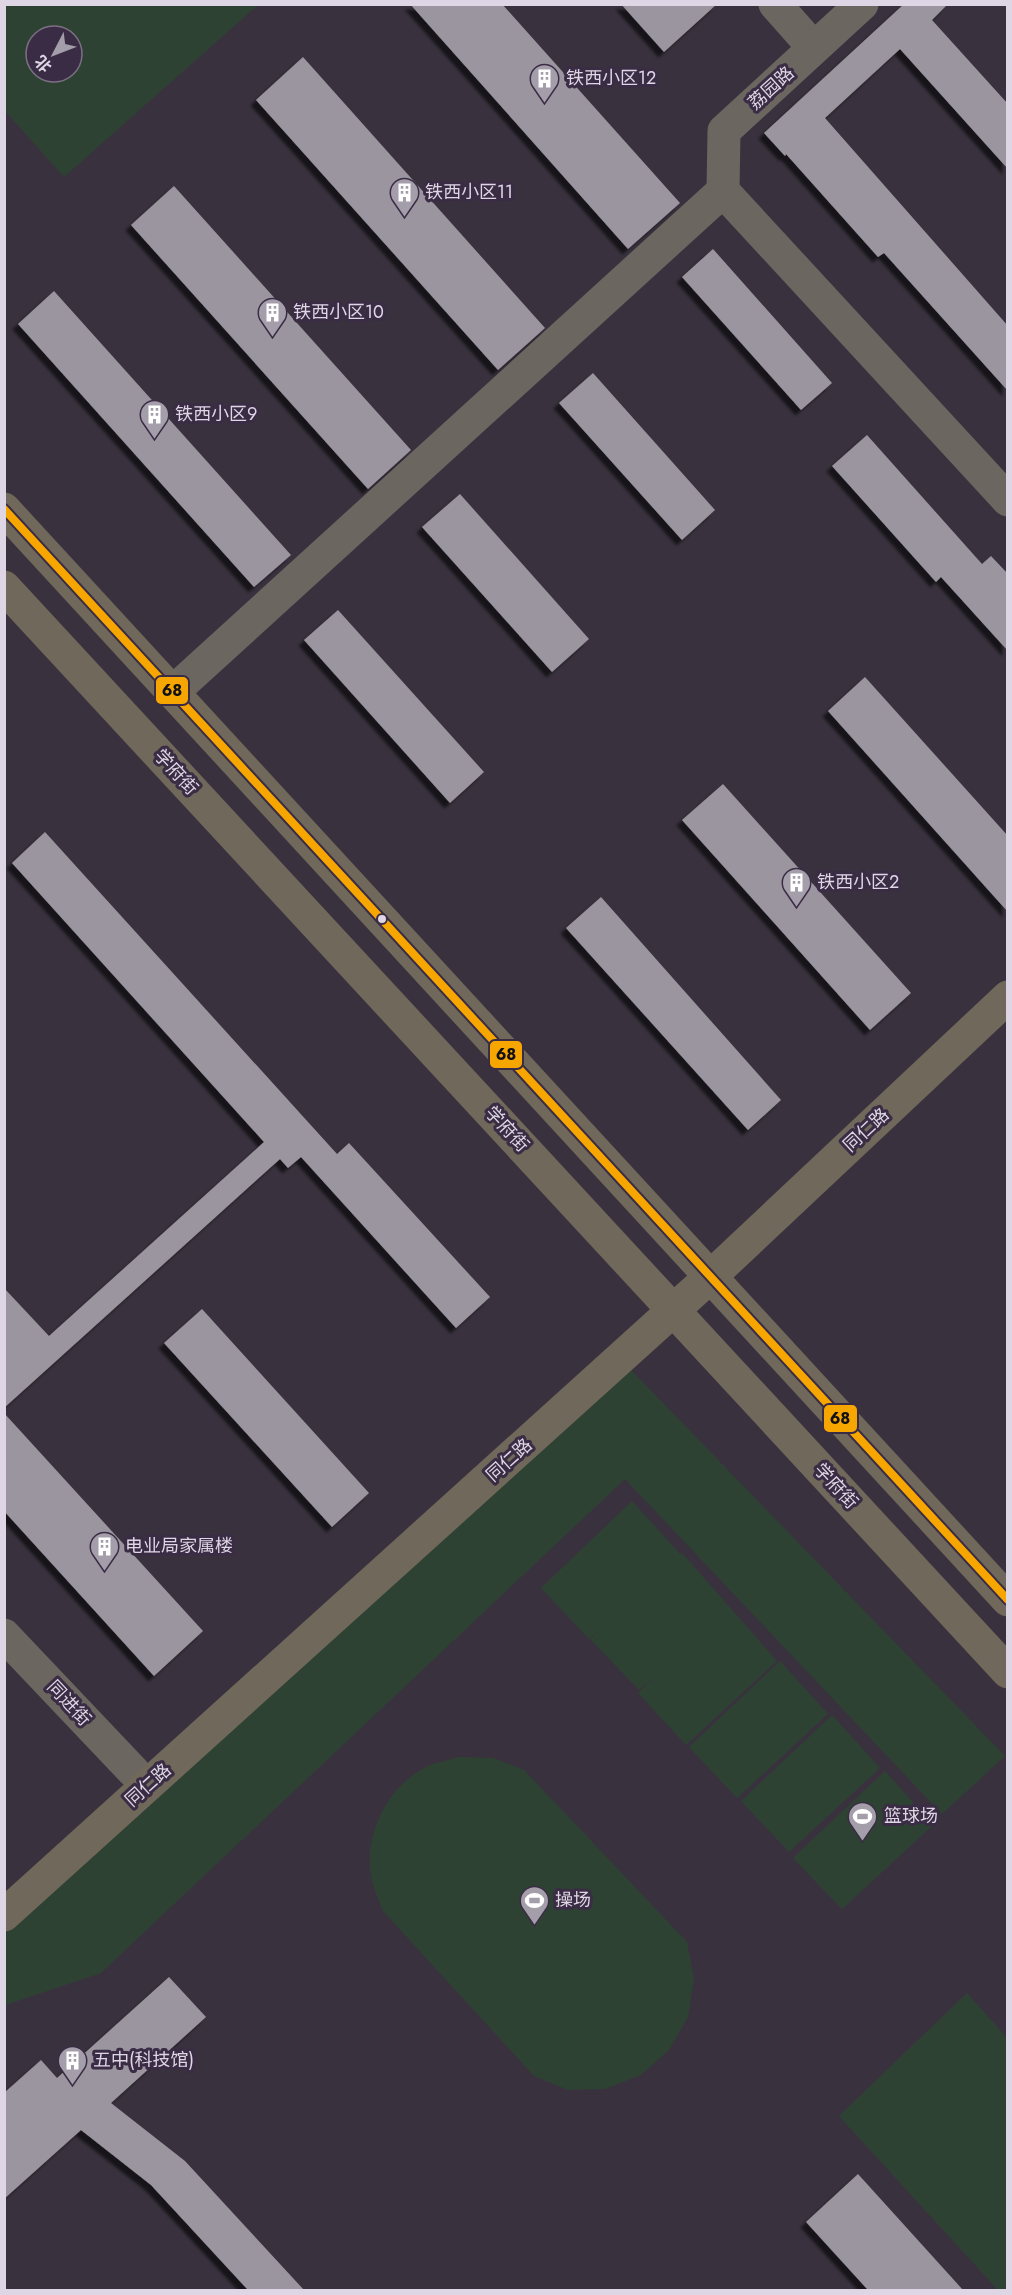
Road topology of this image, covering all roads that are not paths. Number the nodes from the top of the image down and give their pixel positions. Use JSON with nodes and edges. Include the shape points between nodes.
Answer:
{"nodes":[{"id":1,"x":775,"y":4,"type":"edge"},
{"id":2,"x":862,"y":4,"type":"edge"},
{"id":3,"x":814,"y":48,"type":"junction"},
{"id":4,"x":723,"y":191,"type":"junction"},
{"id":5,"x":1008,"y":500,"type":"edge"},
{"id":6,"x":4,"y":509,"type":"edge"},
{"id":7,"x":4,"y":586,"type":"edge"},
{"id":8,"x":174,"y":692,"type":"junction"},
{"id":9,"x":1008,"y":973,"type":"edge"},
{"id":10,"x":1008,"y":997,"type":"edge"},
{"id":11,"x":702,"y":1270,"type":"junction"},
{"id":12,"x":667,"y":1302,"type":"junction"},
{"id":13,"x":1008,"y":1600,"type":"edge"},
{"id":14,"x":4,"y":1635,"type":"edge"},
{"id":15,"x":1008,"y":1672,"type":"edge"},
{"id":16,"x":134,"y":1772,"type":"junction"},
{"id":17,"x":4,"y":1889,"type":"edge"},
{"id":18,"x":4,"y":1915,"type":"edge"}],
"edges":[{"from":1,"to":3,"type":"street"},
{"from":2,"to":3,"type":"street","name":"荔园路"},
{"from":3,"to":4,"type":"street","name":"荔园路","via":[[724,131]]},
{"from":4,"to":5,"type":"street"},
{"from":4,"to":8,"type":"street"},
{"from":6,"to":8,"type":"main road"},
{"from":7,"to":12,"type":"main road","name":"学府街"},
{"from":8,"to":11,"type":"main road"},
{"from":9,"to":11,"type":"main road","name":"同仁路"},
{"from":10,"to":11,"type":"main road","name":"同仁路"},
{"from":11,"to":12,"type":"main road","name":"同仁路"},
{"from":11,"to":13,"type":"main road"},
{"from":12,"to":15,"type":"main road","name":"学府街"},
{"from":12,"to":16,"type":"main road","name":"同仁路"},
{"from":12,"to":18,"type":"main road","name":"同仁路"},
{"from":14,"to":16,"type":"street","name":"同进街"},
{"from":16,"to":17,"type":"main road","name":"同仁路"}]}
